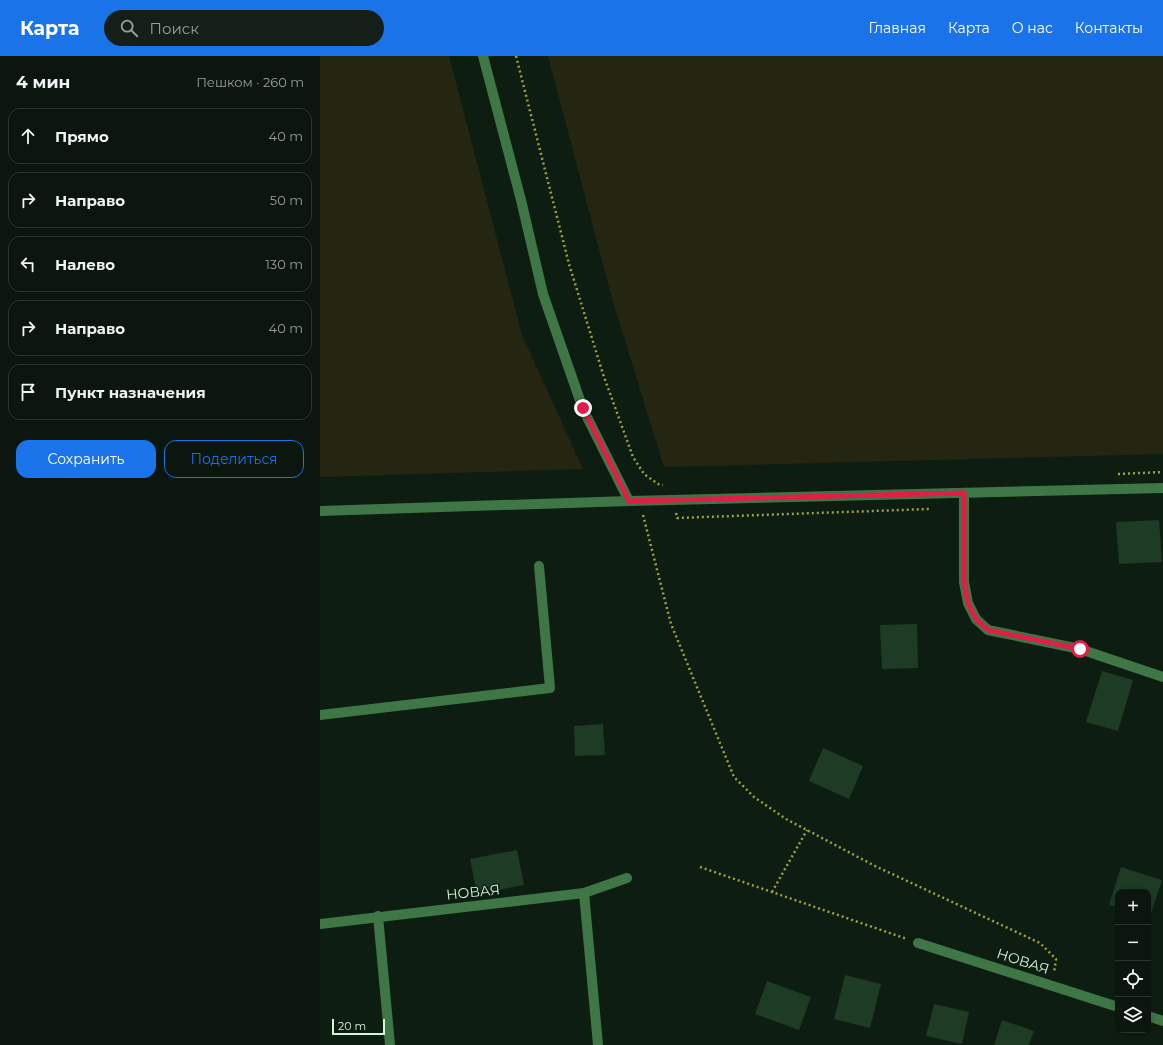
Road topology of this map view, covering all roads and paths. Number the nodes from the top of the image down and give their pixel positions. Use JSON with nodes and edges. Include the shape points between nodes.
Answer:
{"nodes":[{"id":1,"x":483,"y":56,"type":"edge"},
{"id":2,"x":516,"y":56,"type":"edge"},
{"id":3,"x":1163,"y":472,"type":"edge"},
{"id":4,"x":1116,"y":474,"type":"dead end"},
{"id":5,"x":665,"y":485,"type":"dead end"},
{"id":6,"x":1163,"y":488,"type":"edge"},
{"id":7,"x":964,"y":493,"type":"junction"},
{"id":8,"x":629,"y":501,"type":"junction"},
{"id":9,"x":640,"y":501,"type":"junction"},
{"id":10,"x":320,"y":511,"type":"edge"},
{"id":11,"x":540,"y":566,"type":"dead end"},
{"id":12,"x":1163,"y":677,"type":"edge"},
{"id":13,"x":320,"y":715,"type":"edge"},
{"id":14,"x":807,"y":830,"type":"junction"},
{"id":15,"x":700,"y":867,"type":"dead end"},
{"id":16,"x":627,"y":878,"type":"dead end"},
{"id":17,"x":772,"y":892,"type":"junction"},
{"id":18,"x":584,"y":893,"type":"junction"},
{"id":19,"x":378,"y":916,"type":"junction"},
{"id":20,"x":320,"y":924,"type":"edge"},
{"id":21,"x":918,"y":943,"type":"joint"},
{"id":22,"x":1052,"y":985,"type":"junction"},
{"id":23,"x":1115,"y":1006,"type":"edge"},
{"id":24,"x":1151,"y":1017,"type":"edge"},
{"id":25,"x":1163,"y":1021,"type":"edge"},
{"id":26,"x":390,"y":1045,"type":"edge"},
{"id":27,"x":598,"y":1045,"type":"edge"}],
"edges":[{"from":1,"to":8,"type":"street","via":[[543,294],[583,408]]},
{"from":2,"to":5,"type":"path","via":[[569,264],[603,374],[633,457],[644,474],[658,484]]},
{"from":3,"to":4,"type":"path"},
{"from":6,"to":7,"type":"street"},
{"from":7,"to":9,"type":"street"},
{"from":7,"to":12,"type":"street","via":[[964,582],[968,603],[976,619],[988,630],[1080,649]]},
{"from":8,"to":9,"type":"street"},
{"from":8,"to":10,"type":"street"},
{"from":9,"to":14,"type":"path","via":[[671,624],[734,777],[754,796],[786,819]]},
{"from":11,"to":13,"type":"street","via":[[550,688]]},
{"from":14,"to":17,"type":"path"},
{"from":14,"to":22,"type":"path","via":[[875,866],[1040,943],[1056,959]]},
{"from":15,"to":17,"type":"path"},
{"from":16,"to":18,"type":"street","name":"НОВАЯ"},
{"from":17,"to":21,"type":"path"},
{"from":18,"to":19,"type":"street","name":"НОВАЯ"},
{"from":18,"to":27,"type":"street"},
{"from":19,"to":20,"type":"street","name":"НОВАЯ"},
{"from":19,"to":26,"type":"street"},
{"from":21,"to":22,"type":"street","name":"НОВАЯ"},
{"from":22,"to":23,"type":"street","name":"НОВАЯ"},
{"from":24,"to":25,"type":"street"}]}
